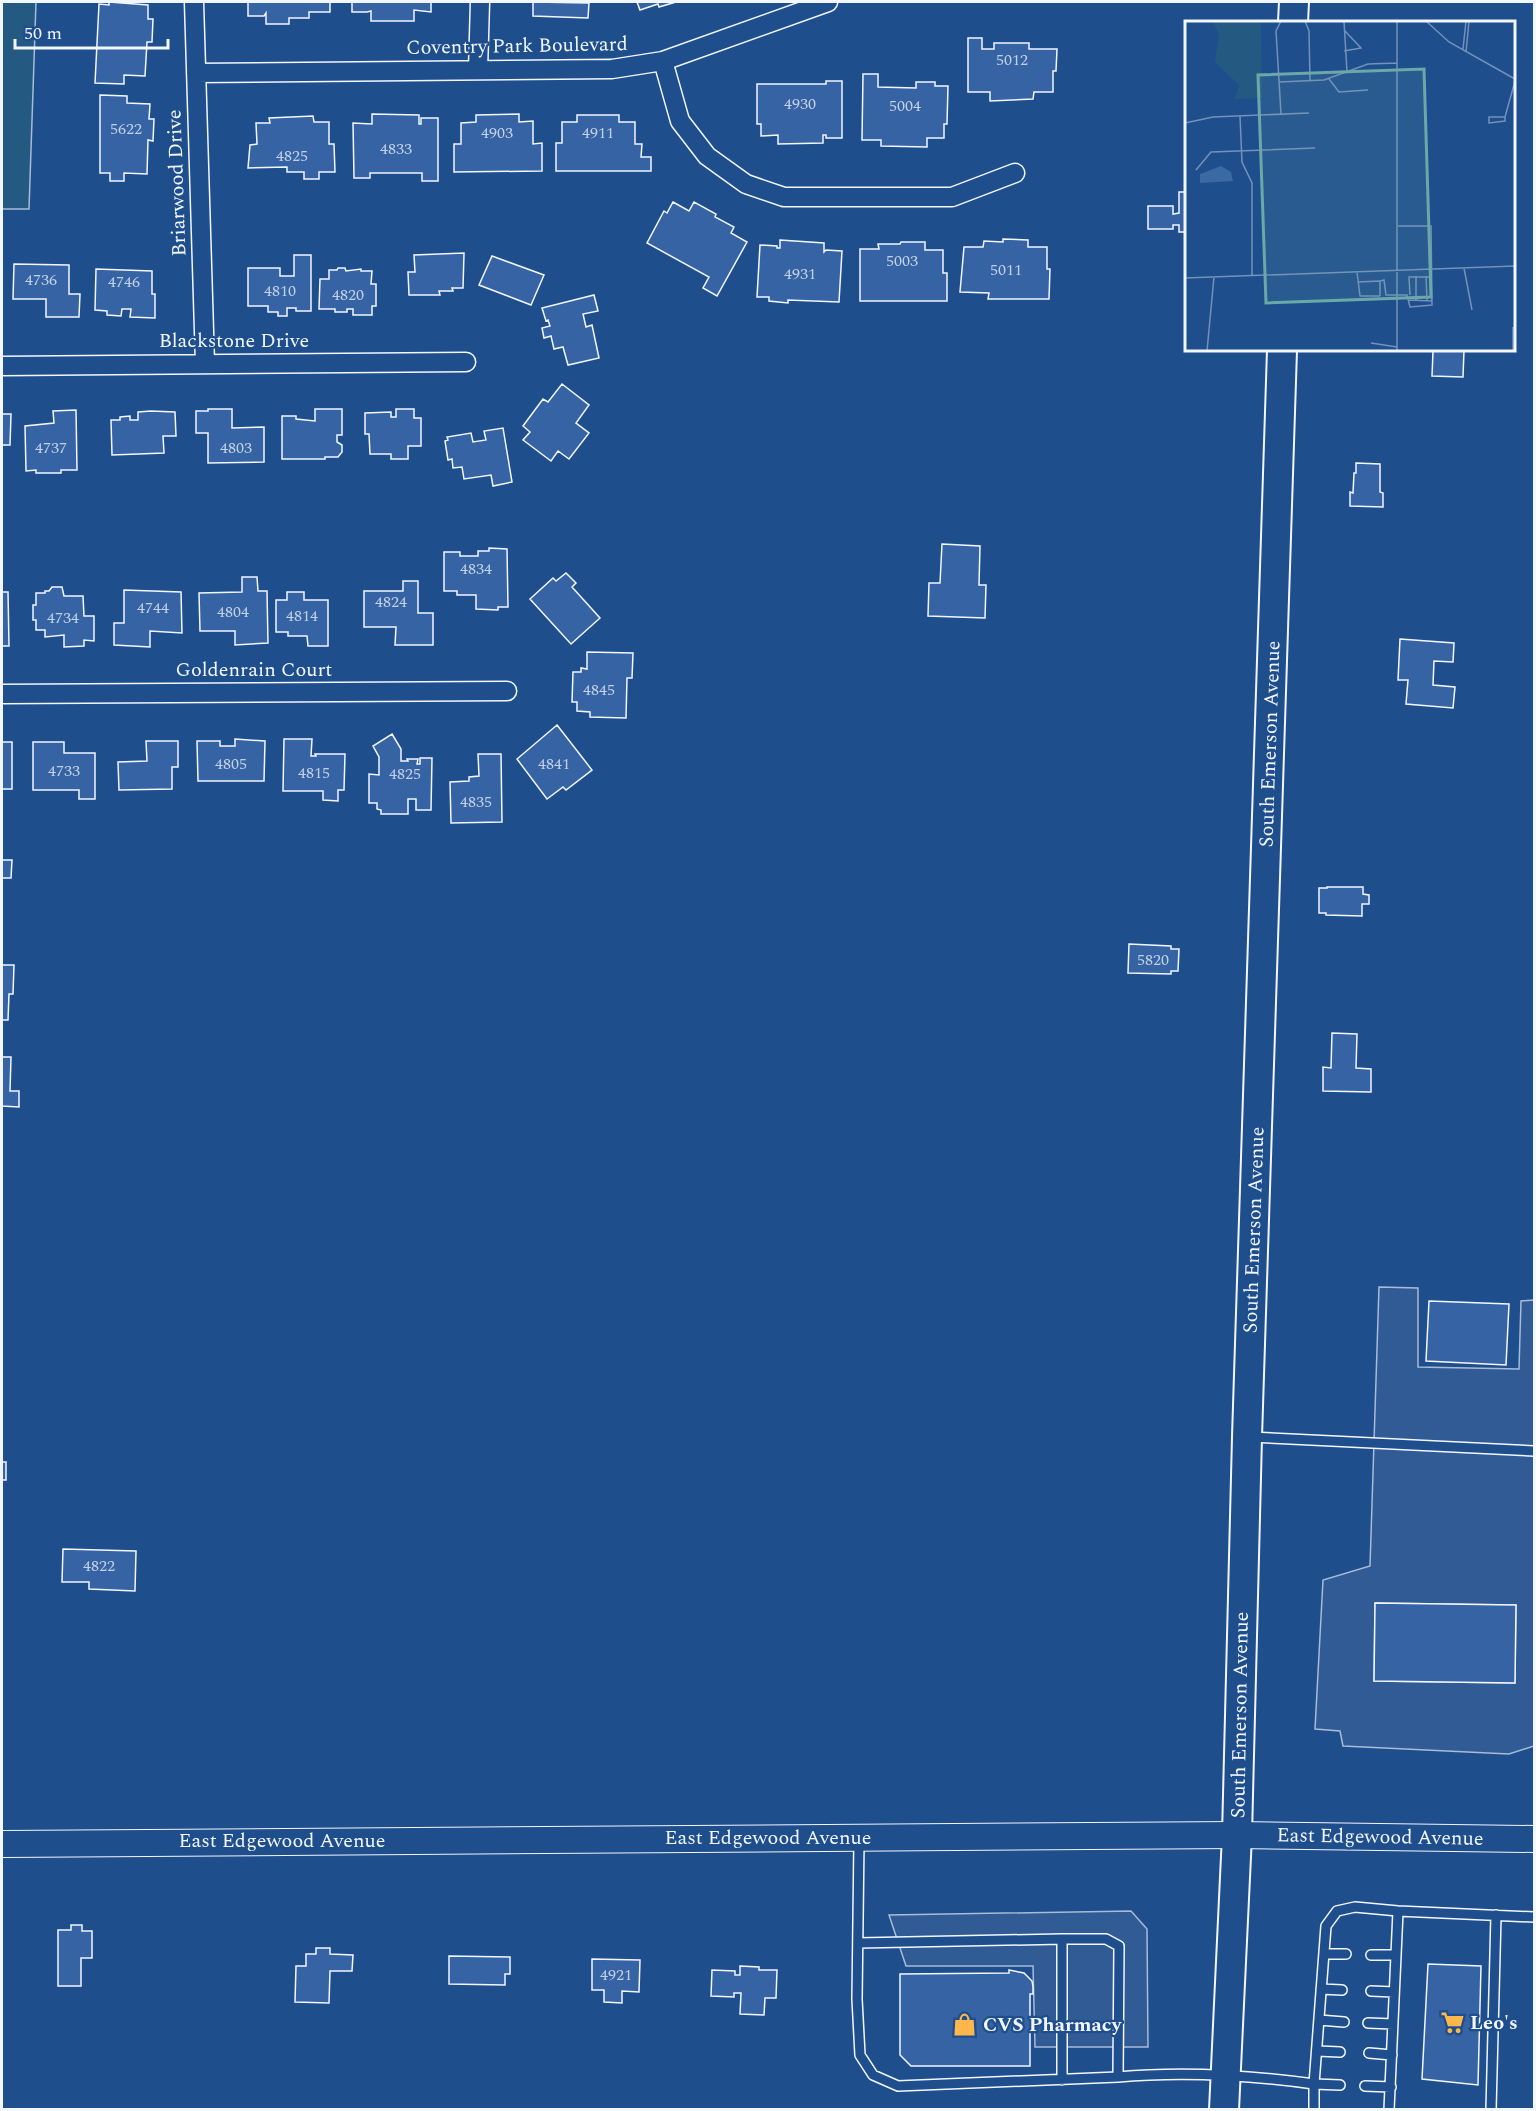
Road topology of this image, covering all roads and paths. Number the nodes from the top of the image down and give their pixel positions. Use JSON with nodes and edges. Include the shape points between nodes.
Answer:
{"nodes":[{"id":1,"x":194,"y":2,"type":"edge"},
{"id":2,"x":480,"y":2,"type":"edge"},
{"id":3,"x":826,"y":2,"type":"edge"},
{"id":4,"x":1294,"y":2,"type":"edge"},
{"id":5,"x":1293,"y":21,"type":"edge"},
{"id":6,"x":663,"y":62,"type":"junction"},
{"id":7,"x":478,"y":70,"type":"junction"},
{"id":8,"x":196,"y":73,"type":"junction"},
{"id":9,"x":1015,"y":173,"type":"dead end"},
{"id":10,"x":1282,"y":351,"type":"edge"},
{"id":11,"x":466,"y":362,"type":"dead end"},
{"id":12,"x":205,"y":364,"type":"junction"},
{"id":13,"x":2,"y":366,"type":"edge"},
{"id":14,"x":507,"y":691,"type":"dead end"},
{"id":15,"x":2,"y":694,"type":"edge"},
{"id":16,"x":1247,"y":1437,"type":"junction"},
{"id":17,"x":1534,"y":1451,"type":"edge"},
{"id":18,"x":1237,"y":1836,"type":"junction"},
{"id":19,"x":860,"y":1838,"type":"junction"},
{"id":20,"x":1534,"y":1839,"type":"edge"},
{"id":21,"x":2,"y":1844,"type":"edge"},
{"id":22,"x":1398,"y":1911,"type":"junction"},
{"id":23,"x":1496,"y":1915,"type":"junction"},
{"id":24,"x":1534,"y":1917,"type":"edge"},
{"id":25,"x":1062,"y":1939,"type":"junction"},
{"id":26,"x":858,"y":1943,"type":"junction"},
{"id":27,"x":1324,"y":1954,"type":"junction"},
{"id":28,"x":1346,"y":1954,"type":"dead end"},
{"id":29,"x":1371,"y":1955,"type":"dead end"},
{"id":30,"x":1396,"y":1955,"type":"junction"},
{"id":31,"x":1321,"y":1989,"type":"junction"},
{"id":32,"x":1342,"y":1990,"type":"dead end"},
{"id":33,"x":1371,"y":1991,"type":"dead end"},
{"id":34,"x":1394,"y":1992,"type":"junction"},
{"id":35,"x":1319,"y":2020,"type":"junction"},
{"id":36,"x":1344,"y":2022,"type":"dead end"},
{"id":37,"x":1368,"y":2023,"type":"dead end"},
{"id":38,"x":1393,"y":2024,"type":"junction"},
{"id":39,"x":1317,"y":2051,"type":"junction"},
{"id":40,"x":1340,"y":2052,"type":"dead end"},
{"id":41,"x":1369,"y":2053,"type":"dead end"},
{"id":42,"x":1392,"y":2055,"type":"junction"},
{"id":43,"x":1226,"y":2074,"type":"junction"},
{"id":44,"x":1118,"y":2077,"type":"junction"},
{"id":45,"x":1062,"y":2080,"type":"junction"},
{"id":46,"x":1314,"y":2084,"type":"junction"},
{"id":47,"x":1340,"y":2085,"type":"dead end"},
{"id":48,"x":1365,"y":2086,"type":"dead end"},
{"id":49,"x":1390,"y":2087,"type":"junction"},
{"id":50,"x":1224,"y":2109,"type":"edge"},
{"id":51,"x":1314,"y":2109,"type":"edge"},
{"id":52,"x":1389,"y":2109,"type":"edge"},
{"id":53,"x":1491,"y":2109,"type":"edge"}],
"edges":[{"from":1,"to":8,"type":"street","name":"Briarwood Drive"},
{"from":2,"to":7,"type":"street"},
{"from":3,"to":6,"type":"street","name":"Coventry Park Boulevard"},
{"from":4,"to":5,"type":"main road"},
{"from":6,"to":7,"type":"street","name":"Coventry Park Boulevard","via":[[612,69]]},
{"from":6,"to":9,"type":"street","via":[[680,121],[707,156],[755,188],[784,197],[952,197]]},
{"from":7,"to":8,"type":"street","name":"Coventry Park Boulevard"},
{"from":8,"to":12,"type":"street","name":"Briarwood Drive"},
{"from":10,"to":16,"type":"main road","name":"South Emerson Avenue"},
{"from":11,"to":12,"type":"street","name":"Blackstone Drive"},
{"from":12,"to":13,"type":"street","name":"Blackstone Drive"},
{"from":14,"to":15,"type":"street","name":"Goldenrain Court"},
{"from":16,"to":17,"type":"lane"},
{"from":16,"to":18,"type":"main road","name":"South Emerson Avenue"},
{"from":18,"to":19,"type":"main road","name":"East Edgewood Avenue"},
{"from":18,"to":20,"type":"main road","name":"East Edgewood Avenue"},
{"from":18,"to":43,"type":"main road","name":"South Emerson Avenue"},
{"from":19,"to":21,"type":"main road","name":"East Edgewood Avenue"},
{"from":19,"to":26,"type":"lane"},
{"from":22,"to":23,"type":"lane"},
{"from":22,"to":27,"type":"lane","via":[[1355,1907],[1337,1911],[1326,1926]]},
{"from":22,"to":30,"type":"lane"},
{"from":23,"to":24,"type":"lane"},
{"from":23,"to":53,"type":"lane"},
{"from":25,"to":26,"type":"lane"},
{"from":25,"to":44,"type":"lane","via":[[1106,1939],[1119,1946]]},
{"from":25,"to":45,"type":"lane"},
{"from":26,"to":45,"type":"lane","via":[[860,2055],[873,2075],[898,2086]]},
{"from":27,"to":28,"type":"lane"},
{"from":27,"to":31,"type":"lane"},
{"from":29,"to":30,"type":"lane"},
{"from":30,"to":34,"type":"lane"},
{"from":31,"to":32,"type":"lane"},
{"from":31,"to":35,"type":"lane"},
{"from":33,"to":34,"type":"lane"},
{"from":34,"to":38,"type":"lane"},
{"from":35,"to":36,"type":"lane"},
{"from":35,"to":39,"type":"lane"},
{"from":37,"to":38,"type":"lane"},
{"from":38,"to":42,"type":"lane"},
{"from":39,"to":40,"type":"lane"},
{"from":39,"to":46,"type":"lane"},
{"from":41,"to":42,"type":"lane"},
{"from":42,"to":49,"type":"lane"},
{"from":43,"to":44,"type":"lane"},
{"from":43,"to":46,"type":"lane"},
{"from":43,"to":50,"type":"main road","name":"South Emerson Avenue"},
{"from":44,"to":45,"type":"lane"},
{"from":46,"to":47,"type":"lane"},
{"from":46,"to":51,"type":"lane"},
{"from":48,"to":49,"type":"lane"},
{"from":49,"to":52,"type":"lane"}]}
